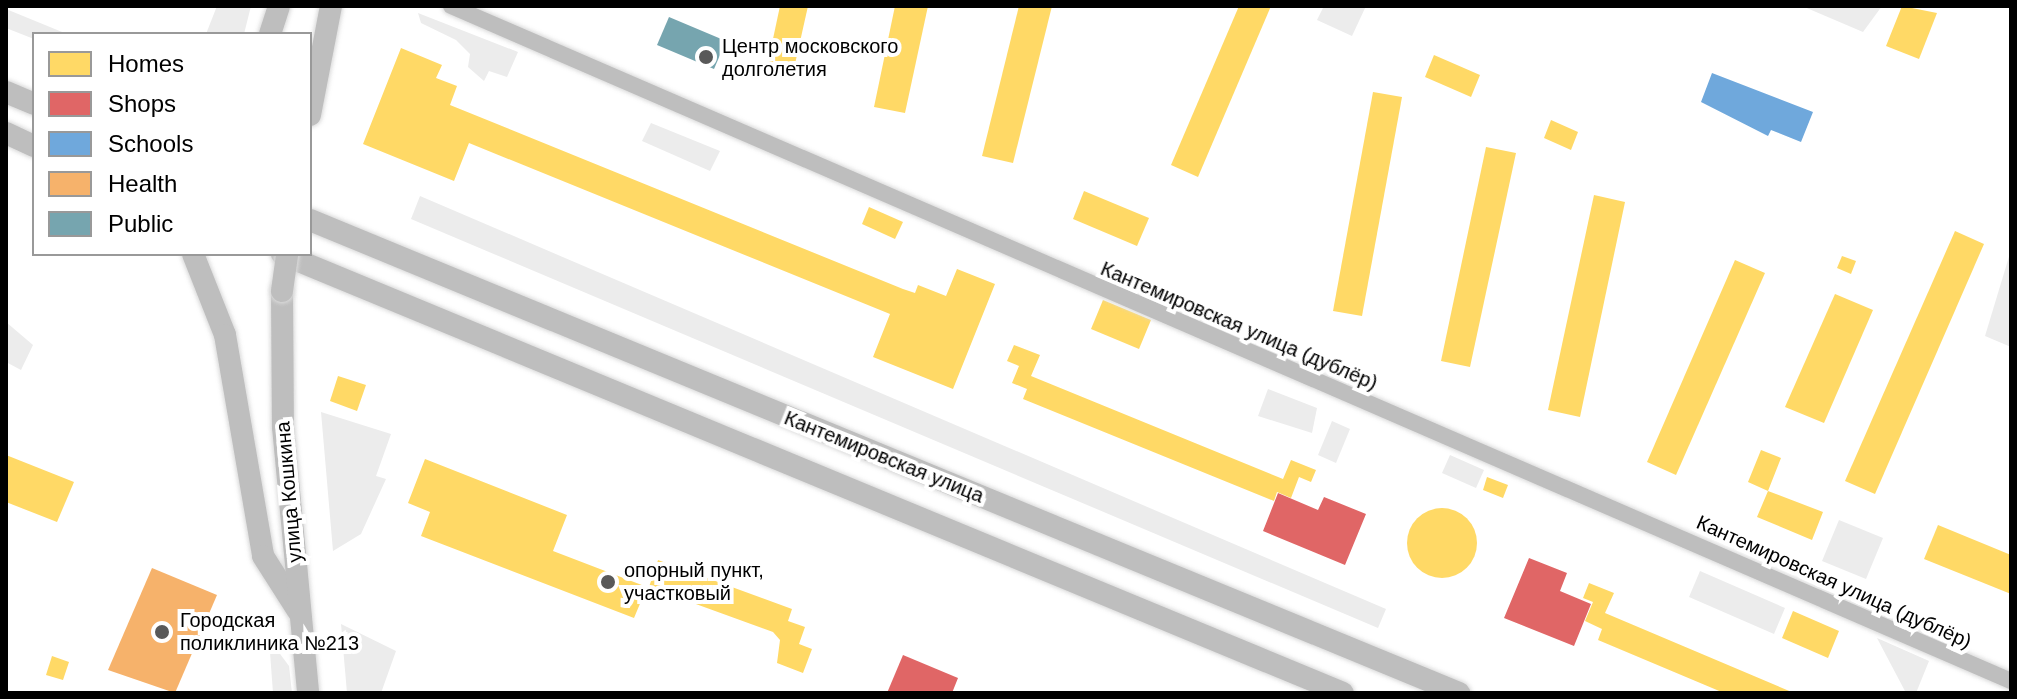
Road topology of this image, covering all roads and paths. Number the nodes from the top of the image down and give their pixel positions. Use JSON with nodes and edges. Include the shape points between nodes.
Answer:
{"nodes":[{"id":1,"x":279,"y":6,"type":"edge"},
{"id":2,"x":331,"y":6,"type":"edge"},
{"id":3,"x":451,"y":6,"type":"edge"},
{"id":4,"x":271,"y":32,"type":"edge"},
{"id":5,"x":6,"y":92,"type":"edge"},
{"id":6,"x":32,"y":103,"type":"edge"},
{"id":7,"x":312,"y":105,"type":"edge"},
{"id":8,"x":6,"y":133,"type":"edge"},
{"id":9,"x":32,"y":145,"type":"edge"},
{"id":10,"x":312,"y":221,"type":"edge"},
{"id":11,"x":194,"y":256,"type":"edge"},
{"id":12,"x":285,"y":256,"type":"edge"},
{"id":13,"x":290,"y":256,"type":"edge"},
{"id":14,"x":301,"y":615,"type":"junction"},
{"id":15,"x":2011,"y":681,"type":"edge"},
{"id":16,"x":308,"y":693,"type":"edge"},
{"id":17,"x":1343,"y":693,"type":"edge"},
{"id":18,"x":1459,"y":693,"type":"edge"}],
"edges":[{"from":1,"to":4,"type":"main road"},
{"from":2,"to":7,"type":"main road"},
{"from":3,"to":15,"type":"street","name":"Кантемировская улица (дублёр)"},
{"from":5,"to":6,"type":"main road"},
{"from":8,"to":9,"type":"main road"},
{"from":10,"to":18,"type":"main road","name":"Кантемировская улица"},
{"from":11,"to":14,"type":"main road","via":[[225,335],[263,556]]},
{"from":12,"to":14,"type":"main road","name":"улица Кошкина","bridge":true,"via":[[283,427]]},
{"from":13,"to":17,"type":"main road"},
{"from":14,"to":16,"type":"main road","name":"улица Кошкина"}]}
